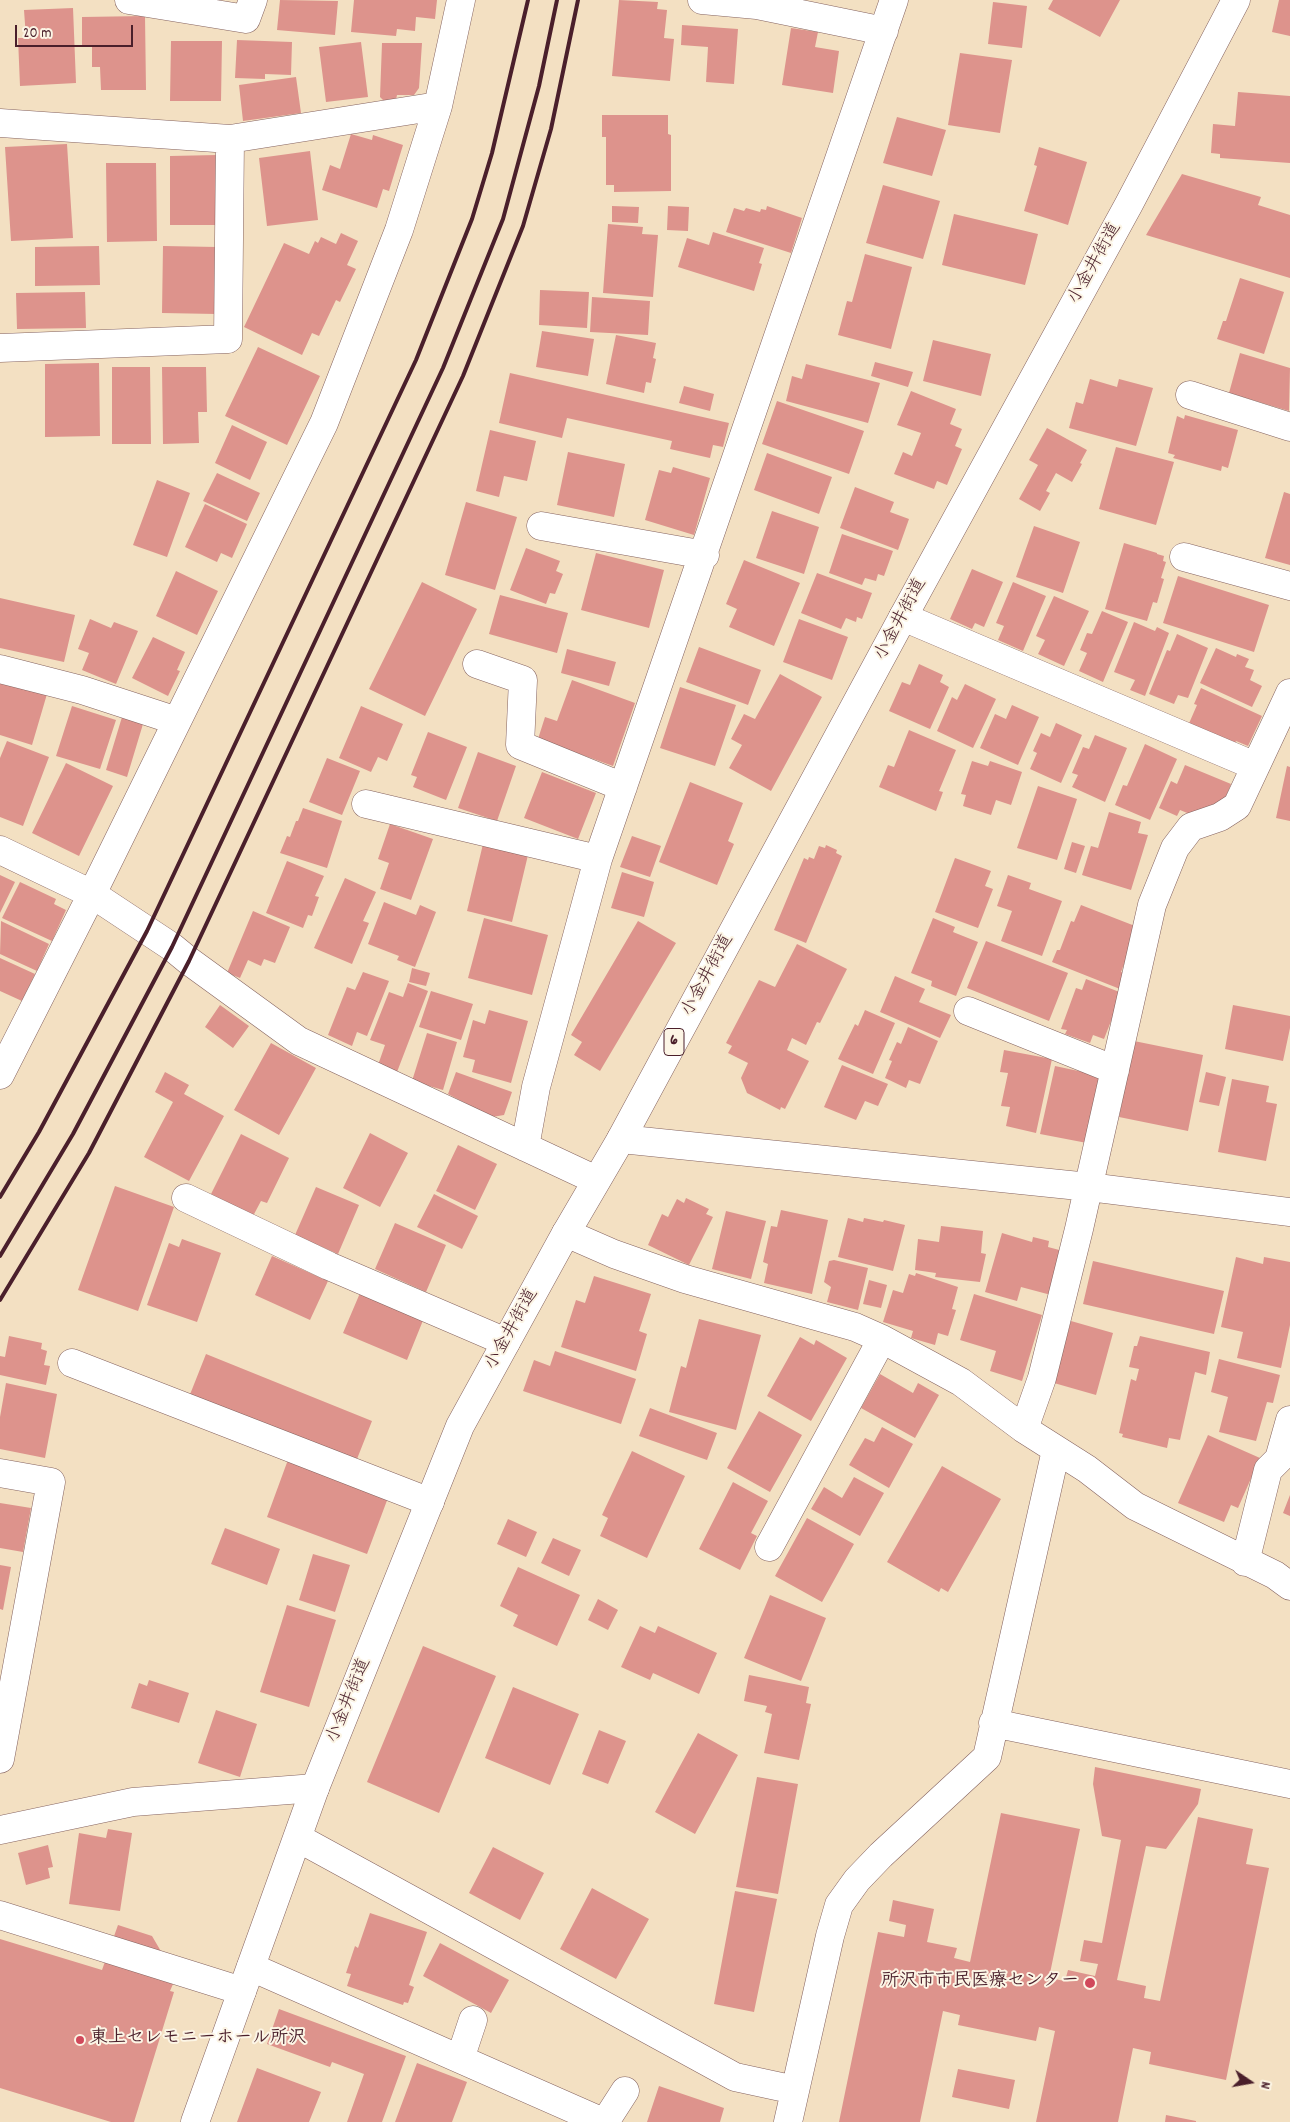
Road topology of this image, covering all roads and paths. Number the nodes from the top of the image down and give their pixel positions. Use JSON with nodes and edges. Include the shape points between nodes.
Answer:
{"nodes":[{"id":1,"x":129,"y":0,"type":"edge"},
{"id":2,"x":253,"y":0,"type":"edge"},
{"id":3,"x":461,"y":0,"type":"edge"},
{"id":4,"x":702,"y":0,"type":"edge"},
{"id":5,"x":894,"y":0,"type":"edge"},
{"id":6,"x":1236,"y":0,"type":"edge"},
{"id":7,"x":884,"y":30,"type":"junction"},
{"id":8,"x":438,"y":106,"type":"junction"},
{"id":9,"x":0,"y":123,"type":"edge"},
{"id":10,"x":230,"y":139,"type":"junction"},
{"id":11,"x":0,"y":348,"type":"edge"},
{"id":12,"x":1190,"y":395,"type":"dead end"},
{"id":13,"x":1290,"y":427,"type":"edge"},
{"id":14,"x":541,"y":526,"type":"dead end"},
{"id":15,"x":705,"y":555,"type":"junction"},
{"id":16,"x":1184,"y":557,"type":"dead end"},
{"id":17,"x":1290,"y":586,"type":"edge"},
{"id":18,"x":903,"y":617,"type":"junction"},
{"id":19,"x":477,"y":664,"type":"dead end"},
{"id":20,"x":0,"y":669,"type":"edge"},
{"id":21,"x":1290,"y":692,"type":"edge"},
{"id":22,"x":177,"y":721,"type":"junction"},
{"id":23,"x":1282,"y":733,"type":"edge"},
{"id":24,"x":1255,"y":766,"type":"junction"},
{"id":25,"x":623,"y":787,"type":"junction"},
{"id":26,"x":366,"y":804,"type":"dead end"},
{"id":27,"x":0,"y":850,"type":"edge"},
{"id":28,"x":598,"y":859,"type":"junction"},
{"id":29,"x":92,"y":894,"type":"junction"},
{"id":30,"x":968,"y":1011,"type":"dead end"},
{"id":31,"x":1115,"y":1070,"type":"junction"},
{"id":32,"x":0,"y":1074,"type":"edge"},
{"id":33,"x":621,"y":1139,"type":"junction"},
{"id":34,"x":525,"y":1147,"type":"junction"},
{"id":35,"x":596,"y":1180,"type":"junction"},
{"id":36,"x":1089,"y":1188,"type":"junction"},
{"id":37,"x":186,"y":1198,"type":"dead end"},
{"id":38,"x":1290,"y":1212,"type":"edge"},
{"id":39,"x":566,"y":1233,"type":"junction"},
{"id":40,"x":882,"y":1339,"type":"junction"},
{"id":41,"x":506,"y":1342,"type":"junction"},
{"id":42,"x":72,"y":1363,"type":"dead end"},
{"id":43,"x":1290,"y":1420,"type":"edge"},
{"id":44,"x":1024,"y":1429,"type":"junction"},
{"id":45,"x":1056,"y":1450,"type":"junction"},
{"id":46,"x":0,"y":1473,"type":"edge"},
{"id":47,"x":430,"y":1502,"type":"junction"},
{"id":48,"x":769,"y":1547,"type":"dead end"},
{"id":49,"x":1245,"y":1562,"type":"junction"},
{"id":50,"x":1290,"y":1586,"type":"edge"},
{"id":51,"x":993,"y":1723,"type":"junction"},
{"id":52,"x":0,"y":1759,"type":"edge"},
{"id":53,"x":1290,"y":1784,"type":"edge"},
{"id":54,"x":316,"y":1788,"type":"junction"},
{"id":55,"x":0,"y":1830,"type":"edge"},
{"id":56,"x":298,"y":1838,"type":"junction"},
{"id":57,"x":0,"y":1915,"type":"edge"},
{"id":58,"x":246,"y":1979,"type":"junction"},
{"id":59,"x":473,"y":2020,"type":"dead end"},
{"id":60,"x":460,"y":2059,"type":"junction"},
{"id":61,"x":795,"y":2090,"type":"junction"},
{"id":62,"x":626,"y":2091,"type":"dead end"},
{"id":63,"x":195,"y":2122,"type":"edge"},
{"id":64,"x":604,"y":2122,"type":"edge"},
{"id":65,"x":788,"y":2122,"type":"edge"}],
"edges":[{"from":1,"to":2,"type":"street","via":[[246,19]]},
{"from":3,"to":8,"type":"street"},
{"from":4,"to":7,"type":"street","via":[[757,5]]},
{"from":5,"to":7,"type":"street"},
{"from":6,"to":18,"type":"street","name":"小金井街道","number":"6","via":[[1129,204]]},
{"from":7,"to":15,"type":"street"},
{"from":8,"to":10,"type":"street"},
{"from":8,"to":22,"type":"street","via":[[399,230],[324,422]]},
{"from":9,"to":10,"type":"street"},
{"from":10,"to":11,"type":"street","via":[[228,339]]},
{"from":12,"to":13,"type":"street"},
{"from":14,"to":15,"type":"street"},
{"from":15,"to":25,"type":"street"},
{"from":16,"to":17,"type":"street"},
{"from":18,"to":24,"type":"street"},
{"from":18,"to":33,"type":"street","name":"小金井街道","number":"6"},
{"from":19,"to":25,"type":"street","via":[[523,680],[520,745]]},
{"from":20,"to":22,"type":"street","via":[[82,690]]},
{"from":21,"to":23,"type":"street"},
{"from":22,"to":29,"type":"street"},
{"from":23,"to":24,"type":"street"},
{"from":24,"to":31,"type":"street","via":[[1237,806],[1220,817],[1191,827],[1174,848],[1152,905]]},
{"from":25,"to":28,"type":"street"},
{"from":26,"to":28,"type":"street"},
{"from":27,"to":29,"type":"street"},
{"from":28,"to":34,"type":"street","via":[[536,1087]]},
{"from":29,"to":32,"type":"street"},
{"from":29,"to":34,"type":"street","via":[[172,947],[299,1041]]},
{"from":30,"to":31,"type":"street"},
{"from":31,"to":36,"type":"street"},
{"from":33,"to":35,"type":"street","name":"小金井街道","number":"6"},
{"from":33,"to":36,"type":"street"},
{"from":34,"to":35,"type":"street"},
{"from":35,"to":39,"type":"street","name":"小金井街道","number":"6"},
{"from":36,"to":38,"type":"street"},
{"from":36,"to":44,"type":"street","via":[[1042,1378]]},
{"from":37,"to":41,"type":"street","via":[[329,1266]]},
{"from":39,"to":40,"type":"street","via":[[685,1279],[855,1327]]},
{"from":39,"to":41,"type":"street","name":"小金井街道","number":"6"},
{"from":40,"to":44,"type":"street","via":[[962,1382]]},
{"from":40,"to":48,"type":"street"},
{"from":41,"to":47,"type":"street","name":"小金井街道","number":"6","via":[[460,1426]]},
{"from":42,"to":47,"type":"street"},
{"from":43,"to":49,"type":"street","via":[[1278,1459],[1268,1470]]},
{"from":44,"to":45,"type":"street"},
{"from":45,"to":49,"type":"street","via":[[1135,1506]]},
{"from":45,"to":51,"type":"street"},
{"from":46,"to":52,"type":"street","via":[[51,1482]]},
{"from":47,"to":54,"type":"street","name":"小金井街道","number":"6"},
{"from":49,"to":50,"type":"street","via":[[1275,1575]]},
{"from":51,"to":53,"type":"street"},
{"from":51,"to":61,"type":"street","via":[[987,1757],[881,1855],[857,1880],[840,1905]]},
{"from":54,"to":55,"type":"street","via":[[133,1802]]},
{"from":54,"to":56,"type":"street","name":"小金井街道","number":"6"},
{"from":56,"to":58,"type":"street","name":"小金井街道","number":"6"},
{"from":56,"to":61,"type":"street","via":[[735,2078]]},
{"from":57,"to":58,"type":"street"},
{"from":58,"to":60,"type":"street"},
{"from":58,"to":63,"type":"street","name":"小金井街道","number":"6"},
{"from":59,"to":60,"type":"street"},
{"from":60,"to":64,"type":"street"},
{"from":61,"to":65,"type":"street"},
{"from":62,"to":64,"type":"street"}]}
